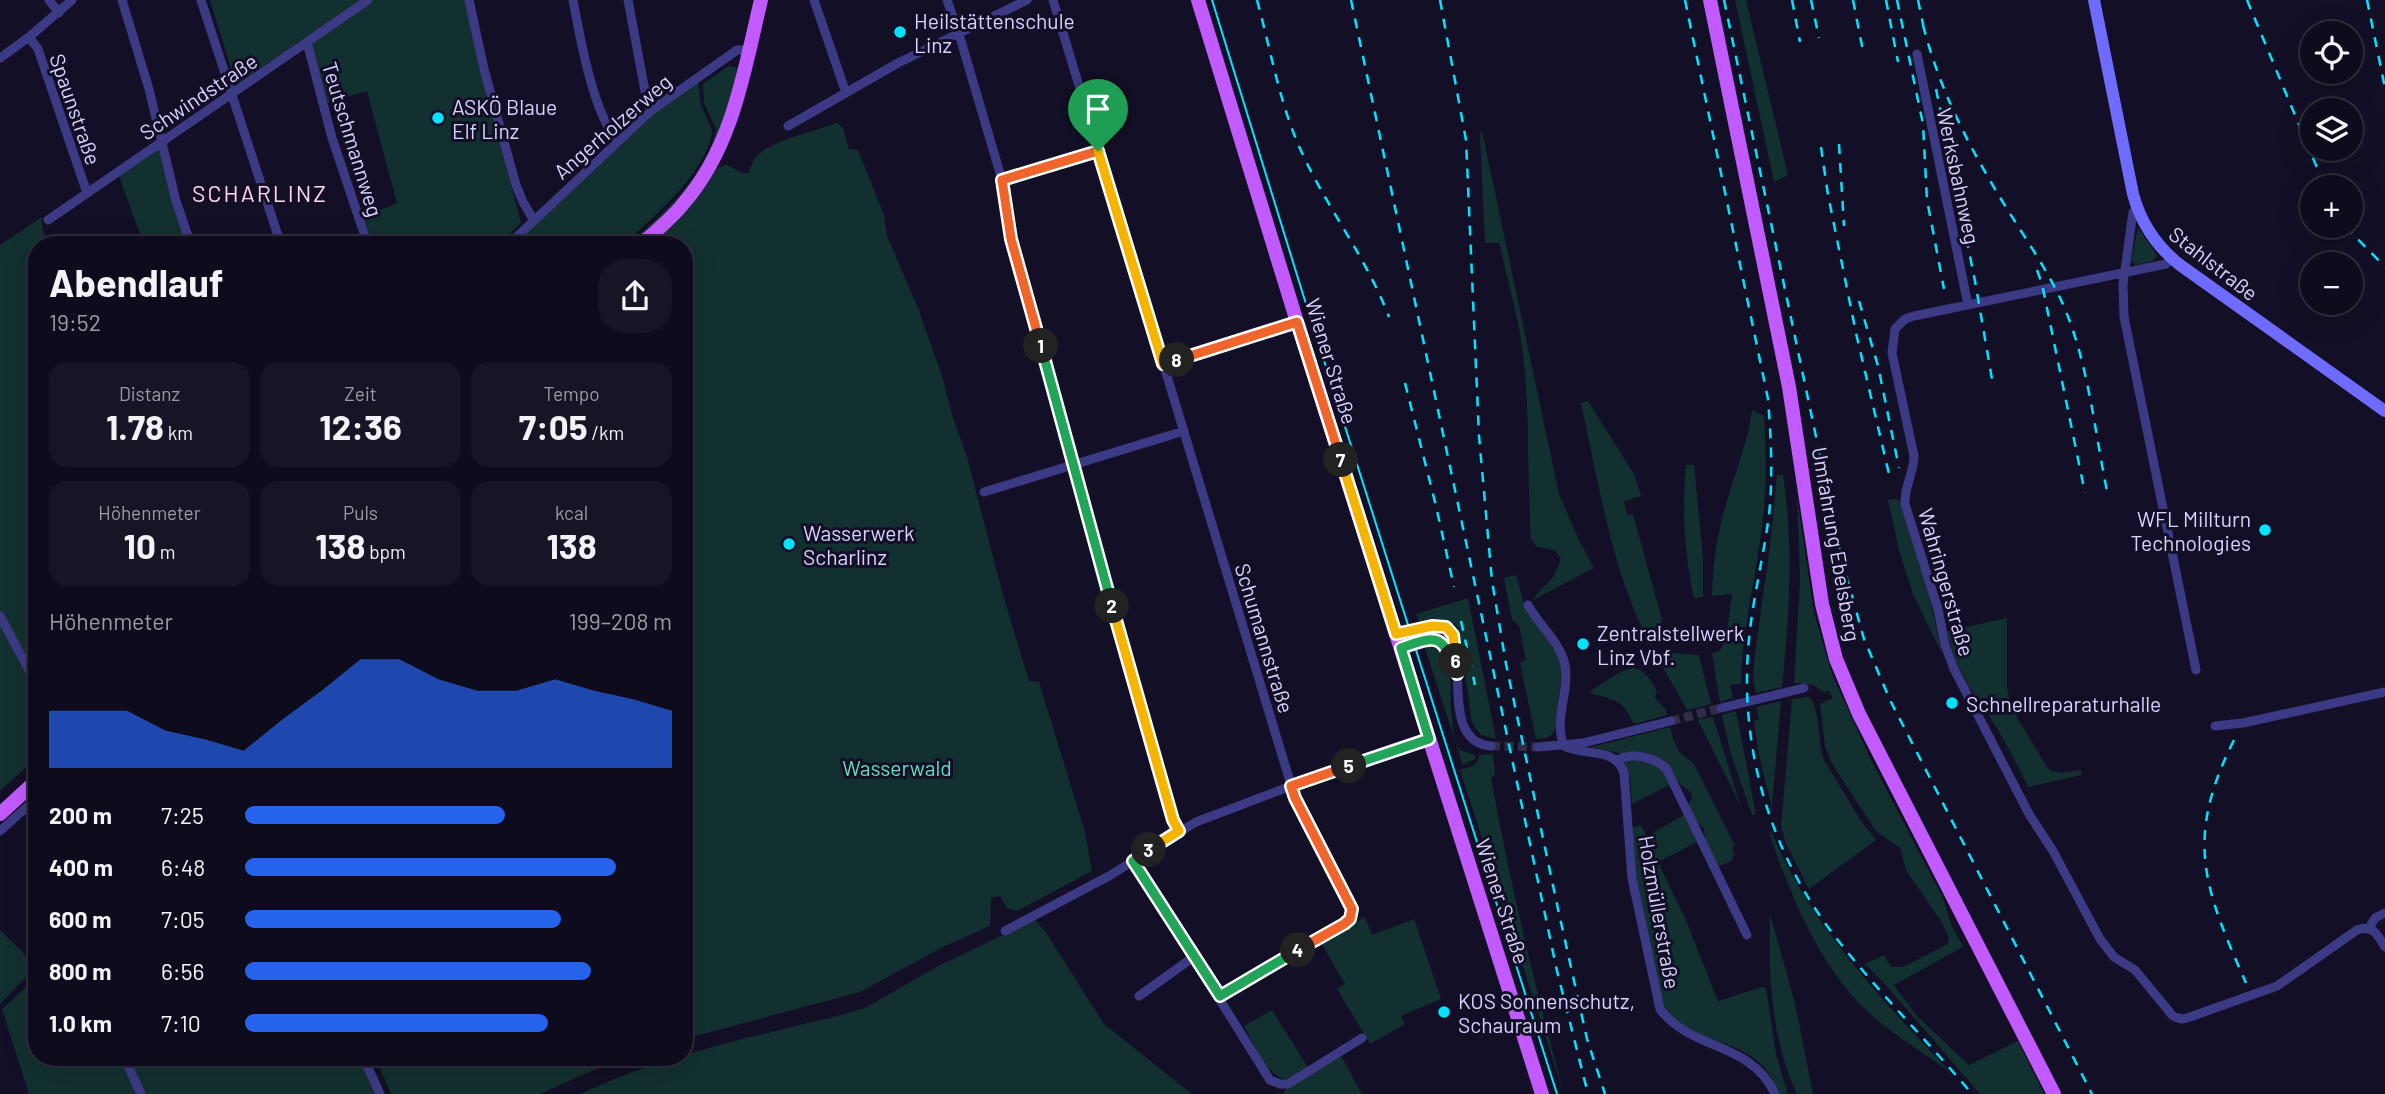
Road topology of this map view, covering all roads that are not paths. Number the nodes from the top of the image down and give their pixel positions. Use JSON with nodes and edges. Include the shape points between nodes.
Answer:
{"nodes":[{"id":1,"x":49,"y":0,"type":"edge"},
{"id":2,"x":72,"y":0,"type":"edge"},
{"id":3,"x":122,"y":0,"type":"edge"},
{"id":4,"x":201,"y":0,"type":"edge"},
{"id":5,"x":368,"y":0,"type":"edge"},
{"id":6,"x":469,"y":0,"type":"edge"},
{"id":7,"x":573,"y":0,"type":"edge"},
{"id":8,"x":628,"y":0,"type":"edge"},
{"id":9,"x":761,"y":0,"type":"edge"},
{"id":10,"x":814,"y":0,"type":"edge"},
{"id":11,"x":947,"y":0,"type":"edge"},
{"id":12,"x":1027,"y":0,"type":"edge"},
{"id":13,"x":1053,"y":0,"type":"edge"},
{"id":14,"x":1198,"y":0,"type":"edge"},
{"id":15,"x":1710,"y":0,"type":"edge"},
{"id":16,"x":2094,"y":0,"type":"edge"},
{"id":17,"x":58,"y":13,"type":"junction"},
{"id":18,"x":960,"y":34,"type":"junction"},
{"id":19,"x":29,"y":37,"type":"junction"},
{"id":20,"x":307,"y":42,"type":"junction"},
{"id":21,"x":749,"y":50,"type":"junction"},
{"id":22,"x":1917,"y":54,"type":"dead end"},
{"id":23,"x":0,"y":58,"type":"edge"},
{"id":24,"x":846,"y":93,"type":"junction"},
{"id":25,"x":231,"y":94,"type":"junction"},
{"id":26,"x":652,"y":110,"type":"junction"},
{"id":27,"x":788,"y":126,"type":"dead end"},
{"id":28,"x":618,"y":141,"type":"junction"},
{"id":29,"x":162,"y":142,"type":"junction"},
{"id":30,"x":1098,"y":151,"type":"junction"},
{"id":31,"x":1002,"y":180,"type":"junction"},
{"id":32,"x":87,"y":193,"type":"junction"},
{"id":33,"x":2137,"y":209,"type":"junction"},
{"id":34,"x":533,"y":219,"type":"junction"},
{"id":35,"x":48,"y":220,"type":"dead end"},
{"id":36,"x":188,"y":236,"type":"edge"},
{"id":37,"x":278,"y":236,"type":"edge"},
{"id":38,"x":365,"y":236,"type":"edge"},
{"id":39,"x":517,"y":236,"type":"edge"},
{"id":40,"x":650,"y":236,"type":"edge"},
{"id":41,"x":2172,"y":259,"type":"junction"},
{"id":42,"x":2124,"y":273,"type":"junction"},
{"id":43,"x":1968,"y":305,"type":"junction"},
{"id":44,"x":1297,"y":322,"type":"junction"},
{"id":45,"x":1163,"y":364,"type":"junction"},
{"id":46,"x":2385,"y":411,"type":"edge"},
{"id":47,"x":1184,"y":430,"type":"junction"},
{"id":48,"x":1073,"y":464,"type":"junction"},
{"id":49,"x":984,"y":492,"type":"dead end"},
{"id":50,"x":1528,"y":605,"type":"dead end"},
{"id":51,"x":0,"y":616,"type":"edge"},
{"id":52,"x":1398,"y":641,"type":"junction"},
{"id":53,"x":28,"y":668,"type":"edge"},
{"id":54,"x":2196,"y":670,"type":"dead end"},
{"id":55,"x":1457,"y":674,"type":"junction"},
{"id":56,"x":1804,"y":688,"type":"dead end"},
{"id":57,"x":2385,"y":692,"type":"edge"},
{"id":58,"x":1721,"y":708,"type":"tunnel mouth"},
{"id":59,"x":1671,"y":721,"type":"tunnel mouth"},
{"id":60,"x":2215,"y":726,"type":"dead end"},
{"id":61,"x":1429,"y":739,"type":"junction"},
{"id":62,"x":1564,"y":746,"type":"junction"},
{"id":63,"x":1491,"y":747,"type":"tunnel mouth"},
{"id":64,"x":1538,"y":747,"type":"tunnel mouth"},
{"id":65,"x":1617,"y":760,"type":"junction"},
{"id":66,"x":1291,"y":786,"type":"junction"},
{"id":67,"x":28,"y":788,"type":"edge"},
{"id":68,"x":28,"y":806,"type":"edge"},
{"id":69,"x":0,"y":814,"type":"edge"},
{"id":70,"x":0,"y":831,"type":"edge"},
{"id":71,"x":1179,"y":831,"type":"junction"},
{"id":72,"x":1133,"y":861,"type":"junction"},
{"id":73,"x":2385,"y":913,"type":"edge"},
{"id":74,"x":2369,"y":928,"type":"junction"},
{"id":75,"x":1005,"y":931,"type":"dead end"},
{"id":76,"x":1747,"y":935,"type":"dead end"},
{"id":77,"x":2385,"y":947,"type":"edge"},
{"id":78,"x":1195,"y":956,"type":"junction"},
{"id":79,"x":1139,"y":996,"type":"dead end"},
{"id":80,"x":1220,"y":996,"type":"junction"},
{"id":81,"x":1362,"y":1038,"type":"dead end"},
{"id":82,"x":128,"y":1066,"type":"edge"},
{"id":83,"x":367,"y":1066,"type":"edge"},
{"id":84,"x":141,"y":1094,"type":"edge"},
{"id":85,"x":380,"y":1094,"type":"edge"},
{"id":86,"x":1542,"y":1094,"type":"edge"},
{"id":87,"x":1775,"y":1094,"type":"edge"},
{"id":88,"x":2054,"y":1094,"type":"edge"}],
"edges":[{"from":1,"to":17,"type":"street"},
{"from":2,"to":17,"type":"street","name":"Spaunstraße"},
{"from":3,"to":29,"type":"street"},
{"from":4,"to":25,"type":"street"},
{"from":5,"to":20,"type":"street","name":"Schwindstraße"},
{"from":6,"to":34,"type":"street","via":[[516,185]]},
{"from":7,"to":28,"type":"street","via":[[598,101]]},
{"from":8,"to":26,"type":"street"},
{"from":9,"to":21,"type":"main road"},
{"from":10,"to":24,"type":"street"},
{"from":11,"to":18,"type":"street"},
{"from":12,"to":18,"type":"street"},
{"from":13,"to":30,"type":"street","name":"Schumannstraße"},
{"from":14,"to":44,"type":"main road","name":"Wiener Straße"},
{"from":15,"to":88,"type":"main road","name":"Umfahrung Ebelsberg","via":[[1788,387],[1822,604],[1836,659],[1864,724]]},
{"from":16,"to":33,"type":"street","name":"Stahlstraße"},
{"from":17,"to":19,"type":"street","name":"Spaunstraße"},
{"from":18,"to":24,"type":"street"},
{"from":18,"to":31,"type":"street"},
{"from":19,"to":23,"type":"street","name":"Spaunstraße"},
{"from":19,"to":32,"type":"street","name":"Spaunstraße","via":[[38,50]]},
{"from":20,"to":25,"type":"street","name":"Schwindstraße"},
{"from":20,"to":38,"type":"street","name":"Teutschmannweg","via":[[332,138]]},
{"from":21,"to":26,"type":"street","name":"Angerholzerweg","via":[[737,50]]},
{"from":21,"to":40,"type":"main road","via":[[733,112],[714,160],[684,204]]},
{"from":22,"to":43,"type":"street","name":"Werksbahnweg"},
{"from":24,"to":27,"type":"street"},
{"from":25,"to":29,"type":"street","name":"Schwindstraße"},
{"from":25,"to":37,"type":"street"},
{"from":26,"to":28,"type":"street","name":"Angerholzerweg"},
{"from":28,"to":34,"type":"street","name":"Angerholzerweg"},
{"from":29,"to":32,"type":"street","name":"Schwindstraße"},
{"from":29,"to":36,"type":"street"},
{"from":30,"to":31,"type":"street"},
{"from":30,"to":45,"type":"street","name":"Schumannstraße"},
{"from":31,"to":48,"type":"street","via":[[1011,239]]},
{"from":32,"to":35,"type":"street","name":"Schwindstraße"},
{"from":33,"to":41,"type":"street","name":"Stahlstraße","via":[[2151,236]]},
{"from":33,"to":42,"type":"street"},
{"from":34,"to":39,"type":"street","name":"Angerholzerweg"},
{"from":41,"to":42,"type":"street","name":"Wahringerstraße"},
{"from":41,"to":46,"type":"street","name":"Stahlstraße"},
{"from":42,"to":43,"type":"street","name":"Wahringerstraße"},
{"from":42,"to":54,"type":"street","via":[[2129,342]]},
{"from":43,"to":74,"type":"street","name":"Wahringerstraße","via":[[1914,316],[1895,328],[1892,354],[1914,456],[1905,504],[1954,669],[2107,950],[2135,970],[2167,1011],[2182,1019],[2277,986],[2357,930]]},
{"from":44,"to":45,"type":"street"},
{"from":44,"to":52,"type":"main road","name":"Wiener Straße"},
{"from":45,"to":47,"type":"street","name":"Schumannstraße"},
{"from":47,"to":48,"type":"street"},
{"from":47,"to":66,"type":"street","name":"Schumannstraße"},
{"from":48,"to":49,"type":"street"},
{"from":48,"to":71,"type":"street"},
{"from":50,"to":62,"type":"street","via":[[1565,662],[1560,728]]},
{"from":51,"to":53,"type":"street"},
{"from":52,"to":55,"type":"street","via":[[1439,640]]},
{"from":52,"to":55,"type":"street","via":[[1432,626],[1446,627],[1453,635]]},
{"from":52,"to":61,"type":"main road","name":"Wiener Straße"},
{"from":55,"to":63,"type":"street","via":[[1464,730],[1478,744]]},
{"from":56,"to":58,"type":"street"},
{"from":57,"to":60,"type":"street"},
{"from":59,"to":62,"type":"street"},
{"from":61,"to":66,"type":"street"},
{"from":61,"to":86,"type":"main road","name":"Wiener Straße"},
{"from":62,"to":64,"type":"street"},
{"from":62,"to":65,"type":"street"},
{"from":65,"to":76,"type":"street","via":[[1624,756],[1648,758],[1666,768]]},
{"from":65,"to":87,"type":"street","name":"Holzmüllerstraße","via":[[1626,783],[1632,878],[1660,1009],[1683,1030],[1754,1065]]},
{"from":66,"to":71,"type":"street"},
{"from":66,"to":80,"type":"street","name":"Schumannstraße","via":[[1352,914],[1344,924]]},
{"from":67,"to":69,"type":"main road"},
{"from":68,"to":70,"type":"street"},
{"from":71,"to":72,"type":"street"},
{"from":72,"to":75,"type":"street"},
{"from":72,"to":78,"type":"street"},
{"from":73,"to":74,"type":"street"},
{"from":74,"to":77,"type":"street"},
{"from":78,"to":79,"type":"street"},
{"from":78,"to":80,"type":"street"},
{"from":80,"to":81,"type":"street","via":[[1275,1083],[1296,1080]]},
{"from":82,"to":84,"type":"street"},
{"from":83,"to":85,"type":"street"}]}
